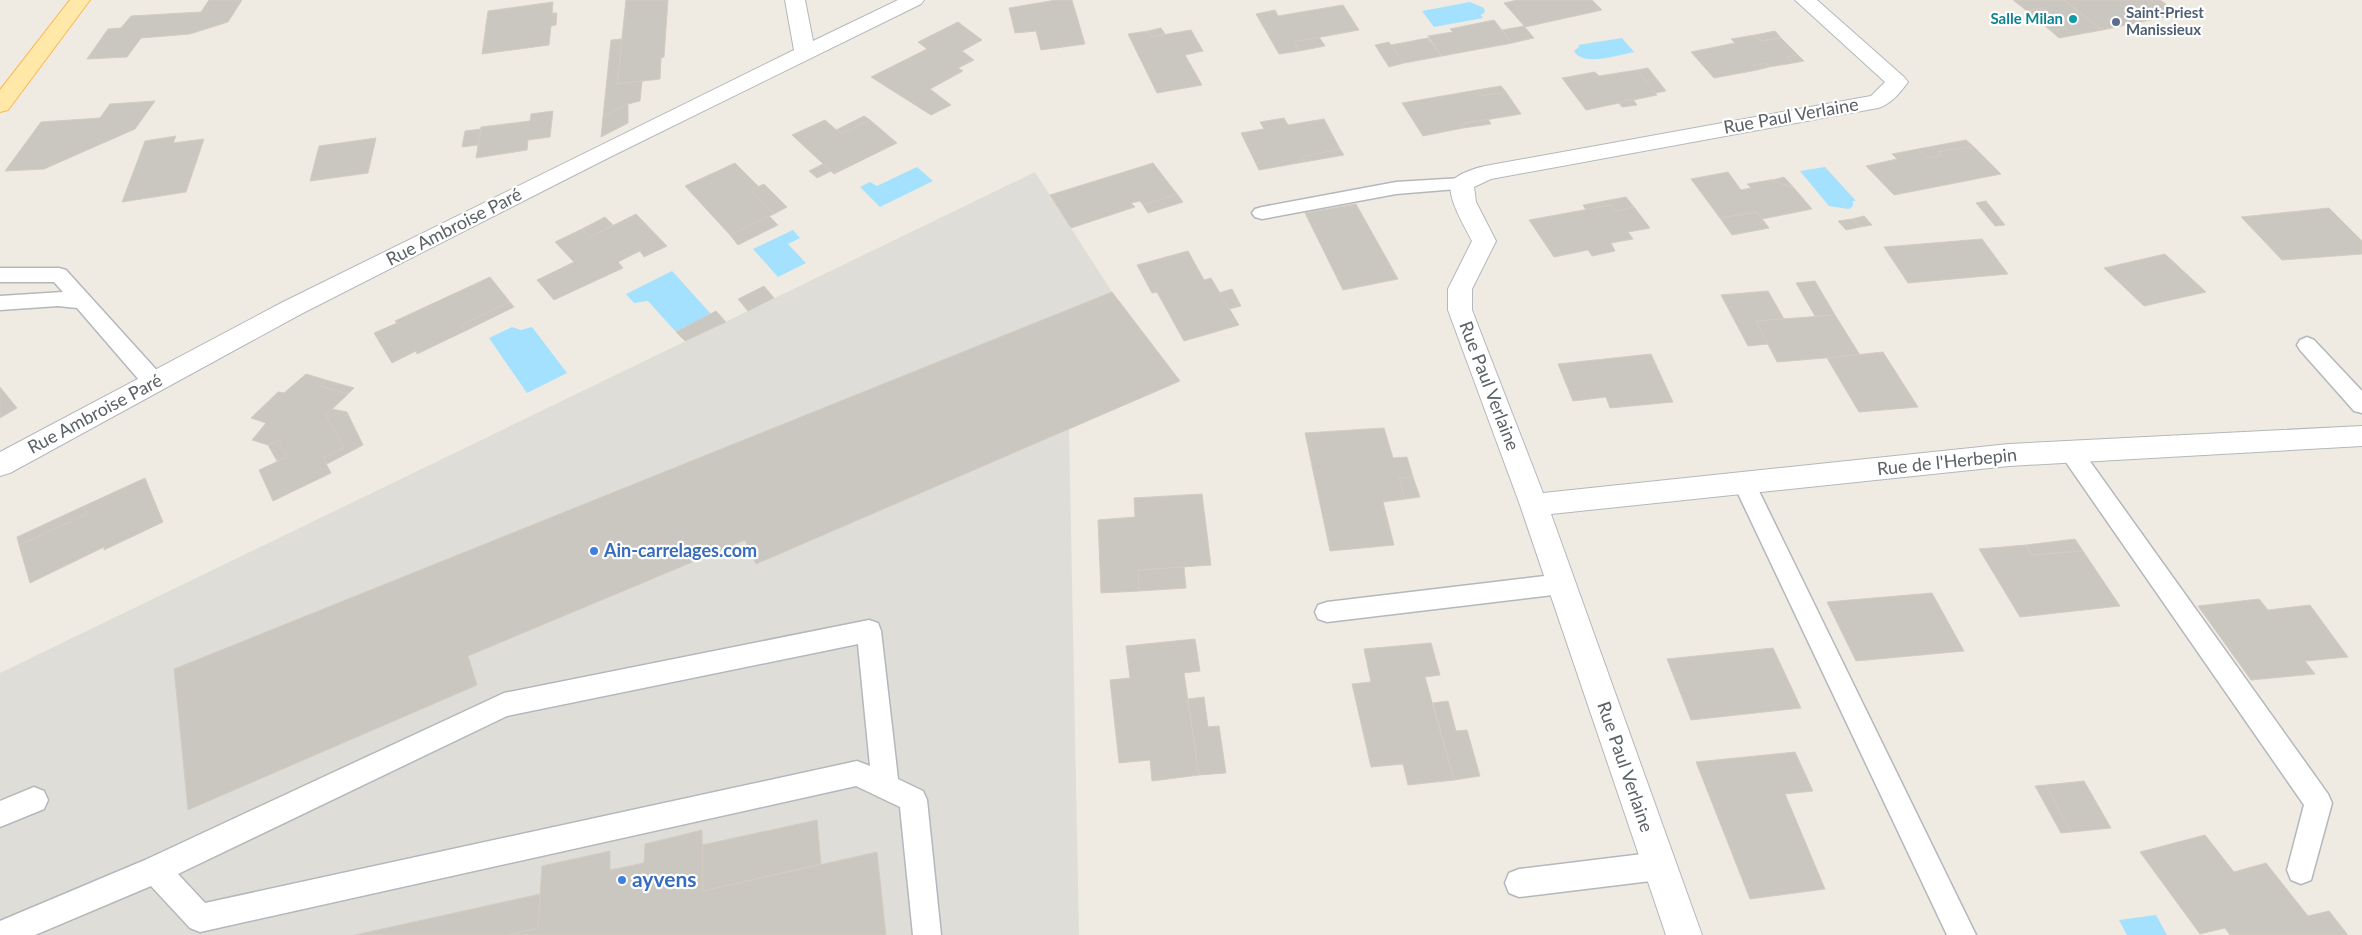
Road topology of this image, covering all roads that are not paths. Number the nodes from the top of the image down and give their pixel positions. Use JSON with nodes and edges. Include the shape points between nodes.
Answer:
{"nodes":[{"id":1,"x":80,"y":0,"type":"edge"},
{"id":2,"x":794,"y":0,"type":"edge"},
{"id":3,"x":914,"y":0,"type":"edge"},
{"id":4,"x":1805,"y":0,"type":"edge"},
{"id":5,"x":805,"y":52,"type":"junction"},
{"id":6,"x":0,"y":105,"type":"edge"},
{"id":7,"x":1462,"y":184,"type":"junction"},
{"id":8,"x":1262,"y":213,"type":"dead end"},
{"id":9,"x":0,"y":275,"type":"edge"},
{"id":10,"x":83,"y":301,"type":"junction"},
{"id":11,"x":0,"y":303,"type":"edge"},
{"id":12,"x":2307,"y":345,"type":"dead end"},
{"id":13,"x":154,"y":382,"type":"junction"},
{"id":14,"x":2362,"y":404,"type":"edge"},
{"id":15,"x":2362,"y":436,"type":"edge"},
{"id":16,"x":2071,"y":452,"type":"junction"},
{"id":17,"x":0,"y":465,"type":"edge"},
{"id":18,"x":1744,"y":484,"type":"junction"},
{"id":19,"x":1534,"y":505,"type":"junction"},
{"id":20,"x":1561,"y":584,"type":"junction"},
{"id":21,"x":1327,"y":612,"type":"dead end"},
{"id":22,"x":885,"y":786,"type":"junction"},
{"id":23,"x":34,"y":800,"type":"dead end"},
{"id":24,"x":0,"y":814,"type":"edge"},
{"id":25,"x":1659,"y":866,"type":"junction"},
{"id":26,"x":155,"y":870,"type":"junction"},
{"id":27,"x":2301,"y":870,"type":"dead end"},
{"id":28,"x":1519,"y":884,"type":"dead end"},
{"id":29,"x":198,"y":927,"type":"edge"},
{"id":30,"x":1,"y":935,"type":"edge"},
{"id":31,"x":927,"y":935,"type":"edge"},
{"id":32,"x":1684,"y":935,"type":"edge"},
{"id":33,"x":1962,"y":935,"type":"edge"}],
"edges":[{"from":1,"to":6,"type":"main road"},
{"from":2,"to":5,"type":"street"},
{"from":3,"to":5,"type":"street","name":"Rue Ambroise Paré"},
{"from":4,"to":7,"type":"street","name":"Rue Paul Verlaine","via":[[1897,82],[1878,100],[1485,173]]},
{"from":5,"to":13,"type":"street","name":"Rue Ambroise Paré","via":[[292,308]]},
{"from":7,"to":8,"type":"lane","via":[[1396,188]]},
{"from":7,"to":19,"type":"street","name":"Rue Paul Verlaine","via":[[1464,202],[1484,241],[1460,289],[1460,310]]},
{"from":9,"to":10,"type":"lane","via":[[59,275]]},
{"from":10,"to":11,"type":"lane","via":[[58,299]]},
{"from":10,"to":13,"type":"lane"},
{"from":12,"to":14,"type":"lane"},
{"from":13,"to":17,"type":"street","name":"Rue Ambroise Paré"},
{"from":15,"to":16,"type":"street","name":"Rue de l'Herbepin"},
{"from":16,"to":18,"type":"street","name":"Rue de l'Herbepin","via":[[2009,455]]},
{"from":16,"to":27,"type":"lane","via":[[2318,803]]},
{"from":18,"to":19,"type":"street","name":"Rue de l'Herbepin"},
{"from":18,"to":33,"type":"lane"},
{"from":19,"to":20,"type":"street","name":"Rue Paul Verlaine"},
{"from":20,"to":21,"type":"lane"},
{"from":20,"to":25,"type":"street","name":"Rue Paul Verlaine"},
{"from":22,"to":26,"type":"lane","via":[[869,630],[504,705]]},
{"from":22,"to":29,"type":"lane","via":[[857,773]]},
{"from":22,"to":31,"type":"lane","via":[[913,800]]},
{"from":23,"to":24,"type":"lane"},
{"from":25,"to":28,"type":"lane"},
{"from":25,"to":32,"type":"street","name":"Rue Paul Verlaine"},
{"from":26,"to":29,"type":"lane"},
{"from":26,"to":30,"type":"lane"}]}
